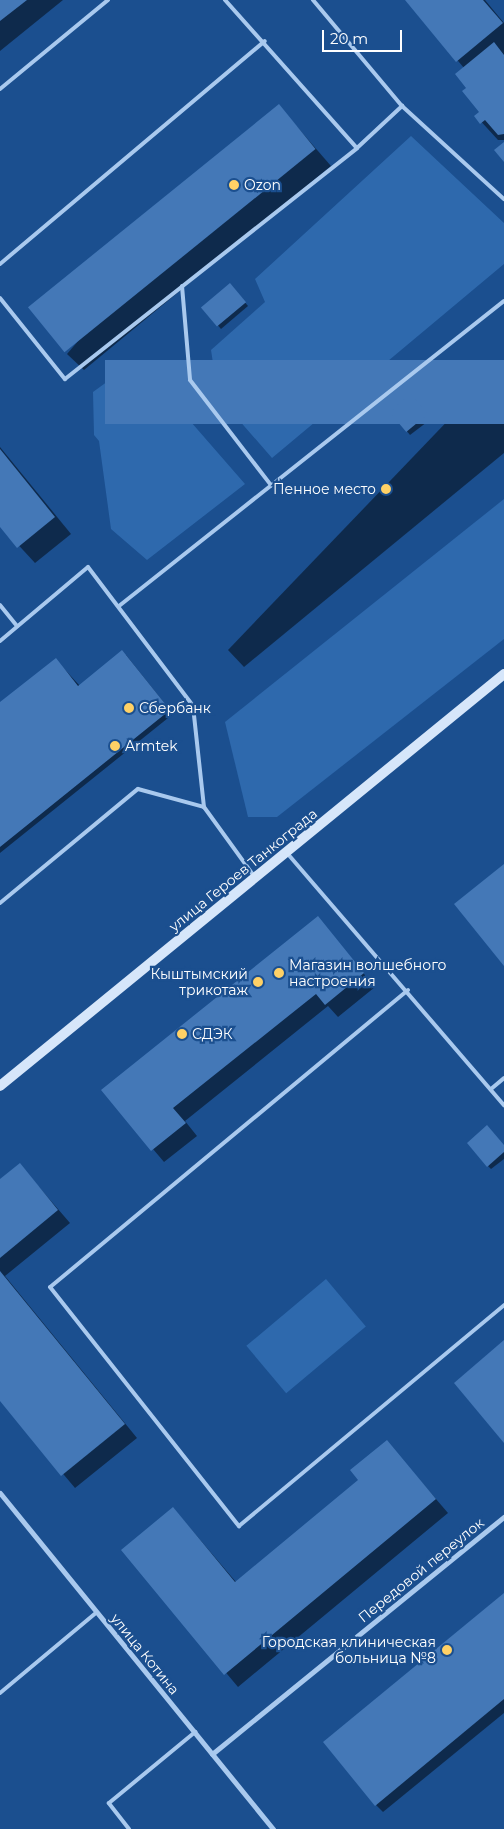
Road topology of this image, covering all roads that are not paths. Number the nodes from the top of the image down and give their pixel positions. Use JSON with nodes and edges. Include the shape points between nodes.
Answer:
{"nodes":[{"id":1,"x":108,"y":0,"type":"edge"},
{"id":2,"x":224,"y":0,"type":"edge"},
{"id":3,"x":313,"y":0,"type":"edge"},
{"id":4,"x":265,"y":41,"type":"junction"},
{"id":5,"x":0,"y":89,"type":"edge"},
{"id":6,"x":402,"y":106,"type":"junction"},
{"id":7,"x":357,"y":148,"type":"junction"},
{"id":8,"x":504,"y":199,"type":"edge"},
{"id":9,"x":0,"y":264,"type":"edge"},
{"id":10,"x":182,"y":286,"type":"junction"},
{"id":11,"x":0,"y":298,"type":"edge"},
{"id":12,"x":504,"y":301,"type":"edge"},
{"id":13,"x":271,"y":485,"type":"junction"},
{"id":14,"x":0,"y":605,"type":"edge"},
{"id":15,"x":118,"y":606,"type":"junction"},
{"id":16,"x":17,"y":626,"type":"junction"},
{"id":17,"x":0,"y":641,"type":"edge"},
{"id":18,"x":504,"y":674,"type":"edge"},
{"id":19,"x":204,"y":806,"type":"junction"},
{"id":20,"x":287,"y":852,"type":"junction"},
{"id":21,"x":255,"y":878,"type":"junction"},
{"id":22,"x":0,"y":902,"type":"edge"},
{"id":23,"x":408,"y":990,"type":"junction"},
{"id":24,"x":504,"y":1078,"type":"edge"},
{"id":25,"x":0,"y":1086,"type":"edge"},
{"id":26,"x":490,"y":1089,"type":"junction"},
{"id":27,"x":504,"y":1105,"type":"edge"},
{"id":28,"x":504,"y":1305,"type":"edge"},
{"id":29,"x":0,"y":1493,"type":"edge"},
{"id":30,"x":504,"y":1517,"type":"edge"},
{"id":31,"x":97,"y":1612,"type":"junction"},
{"id":32,"x":0,"y":1693,"type":"edge"},
{"id":33,"x":195,"y":1732,"type":"junction"},
{"id":34,"x":212,"y":1754,"type":"junction"},
{"id":35,"x":129,"y":1829,"type":"edge"},
{"id":36,"x":273,"y":1829,"type":"edge"}],
"edges":[{"from":1,"to":5,"type":"lane"},
{"from":2,"to":4,"type":"lane"},
{"from":3,"to":6,"type":"lane"},
{"from":4,"to":7,"type":"lane"},
{"from":4,"to":9,"type":"lane"},
{"from":6,"to":7,"type":"lane"},
{"from":6,"to":8,"type":"lane"},
{"from":7,"to":10,"type":"lane"},
{"from":10,"to":11,"type":"lane","via":[[64,379]]},
{"from":10,"to":13,"type":"lane","via":[[190,380]]},
{"from":12,"to":13,"type":"lane"},
{"from":13,"to":15,"type":"lane"},
{"from":14,"to":16,"type":"lane"},
{"from":15,"to":16,"type":"lane","via":[[88,567]]},
{"from":15,"to":19,"type":"lane","via":[[193,706]]},
{"from":16,"to":17,"type":"lane"},
{"from":18,"to":20,"type":"main road","name":"улица Героев Танкограда"},
{"from":19,"to":21,"type":"lane"},
{"from":19,"to":22,"type":"lane","via":[[138,789]]},
{"from":20,"to":21,"type":"main road","name":"улица Героев Танкограда"},
{"from":20,"to":23,"type":"lane"},
{"from":21,"to":25,"type":"main road","name":"улица Героев Танкограда"},
{"from":23,"to":26,"type":"lane"},
{"from":23,"to":28,"type":"lane","via":[[50,1287],[239,1526]]},
{"from":24,"to":26,"type":"lane"},
{"from":26,"to":27,"type":"lane"},
{"from":29,"to":31,"type":"street","name":"улица Котина"},
{"from":30,"to":34,"type":"street","name":"Передовой переулок"},
{"from":31,"to":32,"type":"lane"},
{"from":31,"to":33,"type":"street","name":"улица Котина"},
{"from":33,"to":34,"type":"street","name":"улица Котина"},
{"from":33,"to":35,"type":"lane","via":[[109,1803]]},
{"from":34,"to":36,"type":"street","name":"улица Котина"}]}
